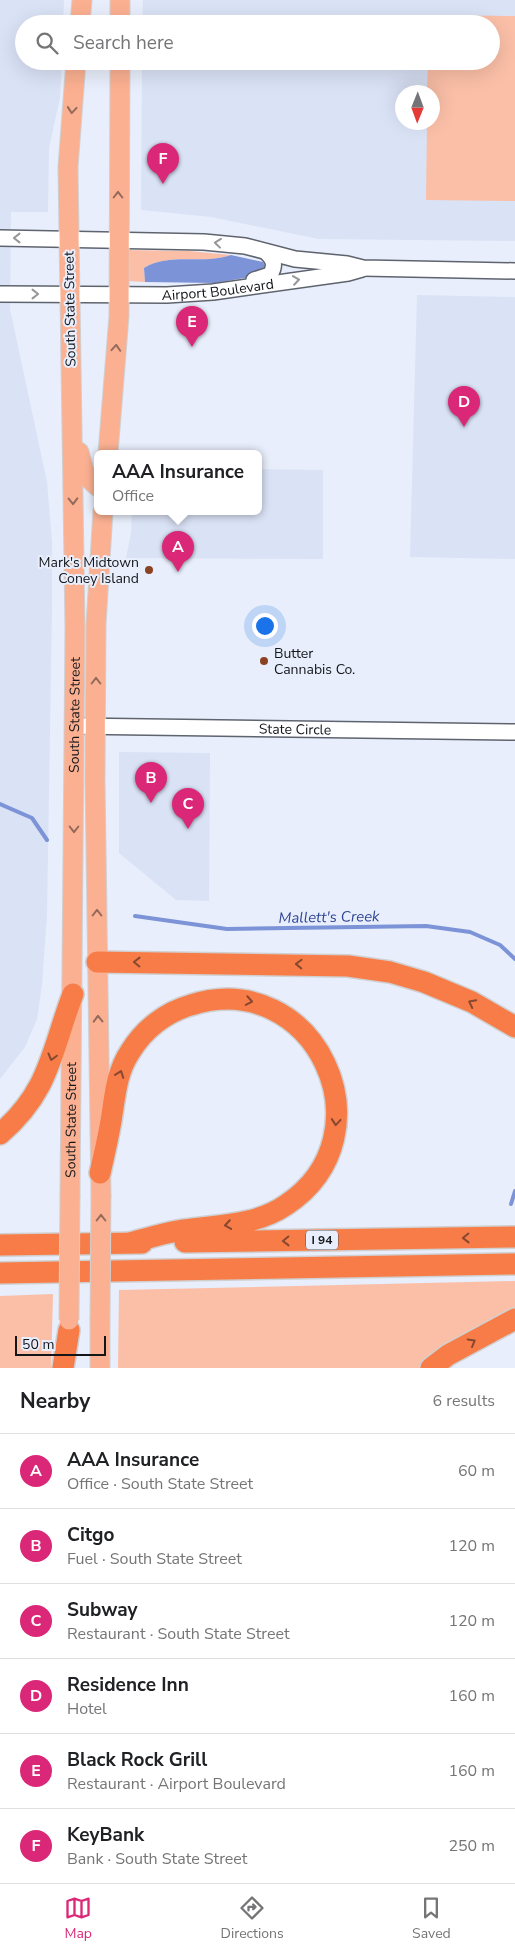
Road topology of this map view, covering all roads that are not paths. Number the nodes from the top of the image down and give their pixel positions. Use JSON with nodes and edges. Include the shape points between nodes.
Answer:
{"nodes":[{"id":1,"x":82,"y":0,"type":"edge"},
{"id":2,"x":120,"y":0,"type":"edge"},
{"id":3,"x":81,"y":15,"type":"edge"},
{"id":4,"x":120,"y":15,"type":"edge"},
{"id":5,"x":75,"y":70,"type":"edge"},
{"id":6,"x":120,"y":70,"type":"edge"},
{"id":7,"x":0,"y":238,"type":"edge"},
{"id":8,"x":69,"y":238,"type":"junction"},
{"id":9,"x":118,"y":239,"type":"junction"},
{"id":10,"x":266,"y":252,"type":"junction"},
{"id":11,"x":363,"y":268,"type":"junction"},
{"id":12,"x":515,"y":271,"type":"edge"},
{"id":13,"x":213,"y":292,"type":"junction"},
{"id":14,"x":0,"y":294,"type":"edge"},
{"id":15,"x":118,"y":294,"type":"junction"},
{"id":16,"x":69,"y":295,"type":"junction"},
{"id":17,"x":71,"y":357,"type":"junction"},
{"id":18,"x":108,"y":450,"type":"edge"},
{"id":19,"x":94,"y":483,"type":"edge"},
{"id":20,"x":103,"y":515,"type":"edge"},
{"id":21,"x":74,"y":726,"type":"junction"},
{"id":22,"x":96,"y":727,"type":"junction"},
{"id":23,"x":515,"y":732,"type":"edge"},
{"id":24,"x":74,"y":780,"type":"junction"},
{"id":25,"x":95,"y":780,"type":"junction"},
{"id":26,"x":97,"y":962,"type":"junction"},
{"id":27,"x":73,"y":994,"type":"junction"},
{"id":28,"x":515,"y":1027,"type":"edge"},
{"id":29,"x":0,"y":1134,"type":"edge"},
{"id":30,"x":100,"y":1173,"type":"junction"},
{"id":31,"x":515,"y":1238,"type":"edge"},
{"id":32,"x":129,"y":1243,"type":"junction"},
{"id":33,"x":0,"y":1245,"type":"edge"},
{"id":34,"x":515,"y":1264,"type":"edge"},
{"id":35,"x":393,"y":1266,"type":"junction"},
{"id":36,"x":0,"y":1272,"type":"edge"},
{"id":37,"x":0,"y":1284,"type":"edge"},
{"id":38,"x":515,"y":1319,"type":"edge"},
{"id":39,"x":69,"y":1325,"type":"junction"},
{"id":40,"x":63,"y":1368,"type":"edge"},
{"id":41,"x":69,"y":1368,"type":"edge"},
{"id":42,"x":100,"y":1368,"type":"edge"},
{"id":43,"x":431,"y":1368,"type":"edge"}],
"edges":[{"from":1,"to":3,"type":"main road"},
{"from":2,"to":4,"type":"main road"},
{"from":5,"to":8,"type":"main road","name":"South State Street","one_way":true,"via":[[68,159]]},
{"from":9,"to":6,"type":"main road","one_way":true},
{"from":8,"to":7,"type":"street","name":"Airport Boulevard","one_way":true},
{"from":8,"to":9,"type":"street","name":"Airport Boulevard"},
{"from":8,"to":16,"type":"main road","name":"South State Street"},
{"from":10,"to":9,"type":"street","name":"Airport Boulevard","one_way":true,"via":[[245,246],[204,242]]},
{"from":9,"to":15,"type":"main road"},
{"from":10,"to":11,"type":"street","name":"Airport Boulevard"},
{"from":10,"to":13,"type":"street","via":[[273,261],[270,276],[227,284]]},
{"from":11,"to":12,"type":"street","name":"Airport Boulevard"},
{"from":13,"to":11,"type":"street","name":"Airport Boulevard","one_way":true,"via":[[348,273]]},
{"from":13,"to":15,"type":"street","name":"Airport Boulevard"},
{"from":14,"to":16,"type":"street","name":"Airport Boulevard","one_way":true},
{"from":15,"to":16,"type":"street","name":"Airport Boulevard"},
{"from":18,"to":15,"type":"main road","one_way":true},
{"from":16,"to":17,"type":"main road","name":"South State Street"},
{"from":17,"to":19,"type":"main road","via":[[78,409],[79,455],[85,475]]},
{"from":17,"to":21,"type":"main road","name":"South State Street","one_way":true},
{"from":22,"to":20,"type":"main road","name":"South State Street","one_way":true,"via":[[96,615]]},
{"from":21,"to":22,"type":"street","name":"State Circle"},
{"from":21,"to":24,"type":"main road","name":"South State Street"},
{"from":22,"to":23,"type":"street","name":"State Circle"},
{"from":22,"to":25,"type":"main road","name":"South State Street"},
{"from":24,"to":25,"type":"street"},
{"from":24,"to":27,"type":"main road","name":"South State Street","one_way":true},
{"from":26,"to":25,"type":"main road","name":"South State Street","one_way":true},
{"from":26,"to":27,"type":"main road","via":[[87,966]]},
{"from":28,"to":26,"type":"highway","one_way":true,"via":[[472,1002],[424,982],[365,968]]},
{"from":30,"to":26,"type":"main road","name":"South State Street","one_way":true},
{"from":27,"to":29,"type":"highway","one_way":true,"via":[[49,1070],[29,1105]]},
{"from":27,"to":39,"type":"main road","name":"South State Street","bridge":true},
{"from":30,"to":32,"type":"highway","one_way":true,"via":[[114,1093],[129,1053],[156,1022],[177,1009],[203,1001],[233,998],[258,1003],[278,1011],[299,1026],[324,1060],[333,1080],[337,1106],[335,1133],[319,1173],[302,1193],[286,1206],[265,1216],[231,1225],[176,1231]]},
{"from":42,"to":30,"type":"main road","name":"South State Street","one_way":true,"bridge":true},
{"from":31,"to":32,"type":"highway","number":"I 94","one_way":true},
{"from":32,"to":33,"type":"highway","number":"I 94"},
{"from":34,"to":35,"type":"highway","number":"I 94"},
{"from":35,"to":36,"type":"highway","number":"I 94"},
{"from":35,"to":37,"type":"highway","via":[[326,1275]]},
{"from":43,"to":38,"type":"highway","one_way":true,"via":[[448,1355]]},
{"from":39,"to":40,"type":"highway"},
{"from":39,"to":41,"type":"main road","name":"South State Street"}]}
